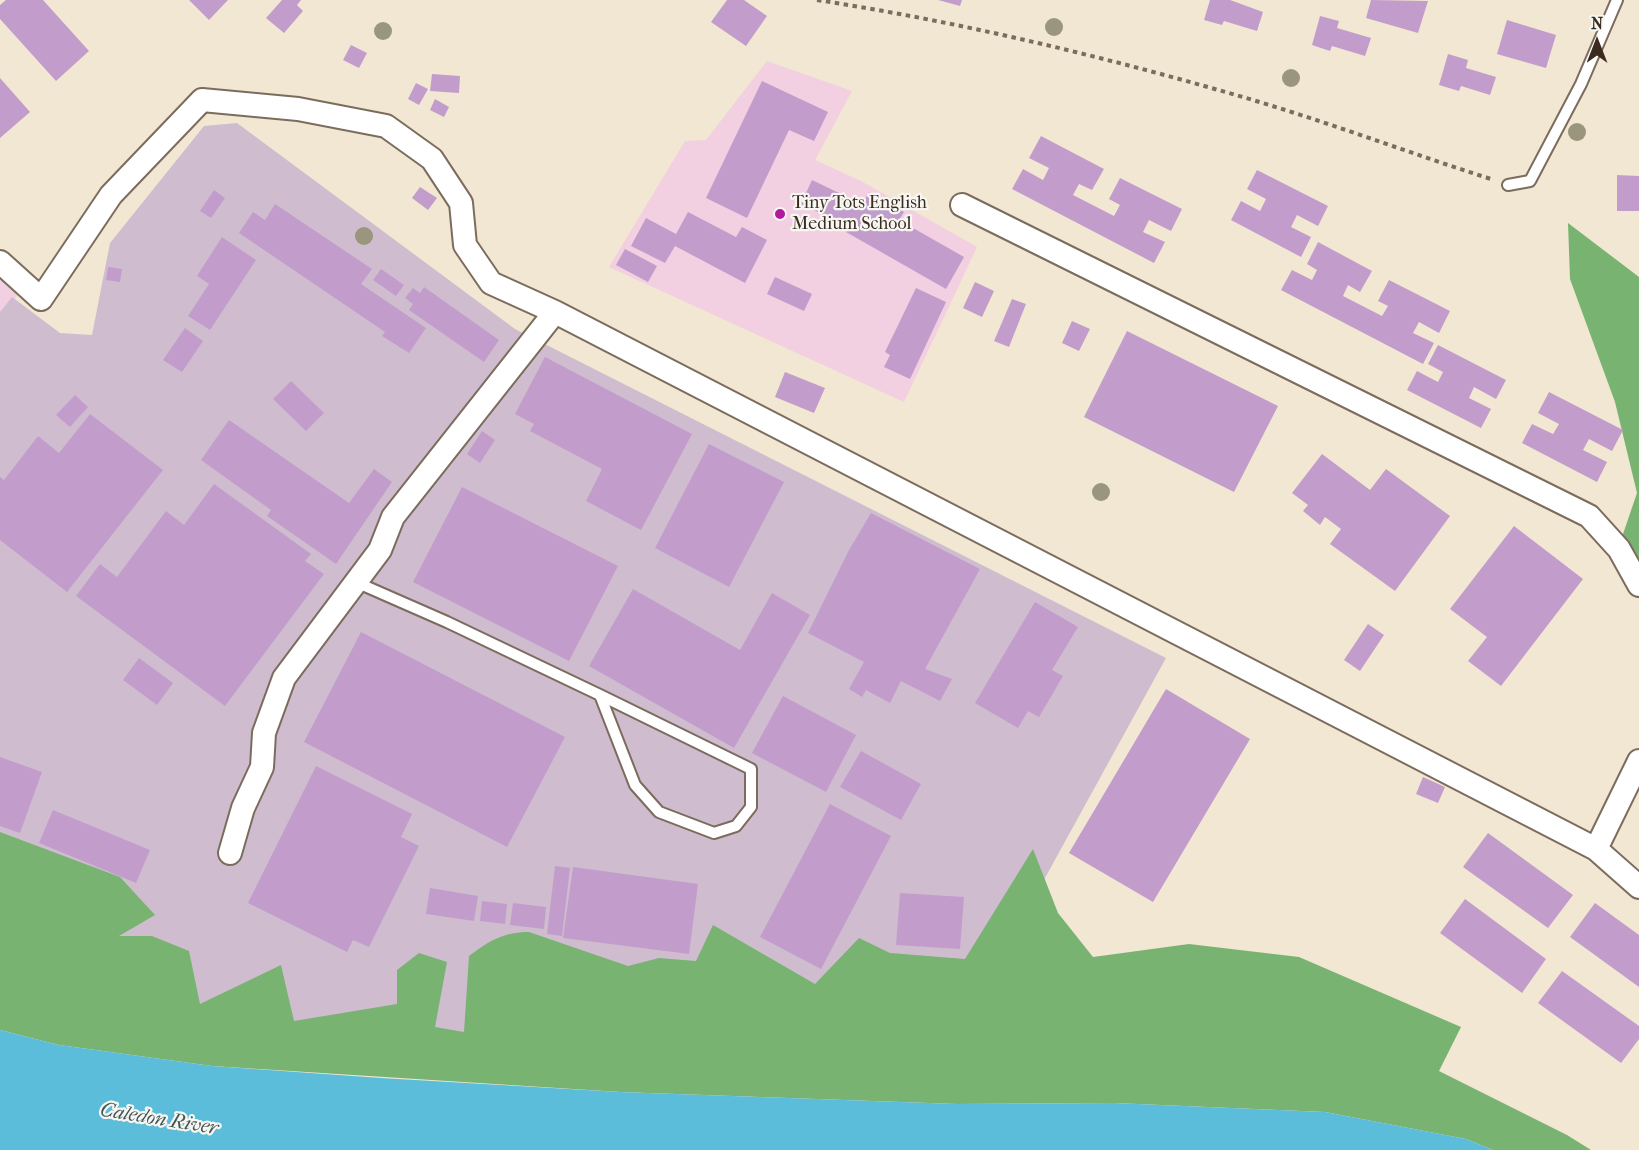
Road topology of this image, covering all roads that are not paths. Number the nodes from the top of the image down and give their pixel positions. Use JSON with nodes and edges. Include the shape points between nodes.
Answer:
{"nodes":[{"id":1,"x":1617,"y":0,"type":"edge"},
{"id":2,"x":1508,"y":185,"type":"road end"},
{"id":3,"x":962,"y":205,"type":"dead end"},
{"id":4,"x":0,"y":262,"type":"edge"},
{"id":5,"x":555,"y":312,"type":"junction"},
{"id":6,"x":358,"y":583,"type":"junction"},
{"id":7,"x":1639,"y":585,"type":"edge"},
{"id":8,"x":600,"y":695,"type":"junction"},
{"id":9,"x":1639,"y":760,"type":"edge"},
{"id":10,"x":1596,"y":849,"type":"junction"},
{"id":11,"x":230,"y":853,"type":"dead end"},
{"id":12,"x":1639,"y":887,"type":"edge"}],
"edges":[{"from":1,"to":2,"type":"lane","via":[[1581,84],[1530,181]]},
{"from":3,"to":7,"type":"street","via":[[1589,516],[1619,549]]},
{"from":4,"to":5,"type":"street","via":[[41,299],[111,195],[202,100],[298,109],[386,126],[432,159],[461,202],[465,245],[491,283]]},
{"from":5,"to":6,"type":"street","via":[[393,517],[380,550]]},
{"from":5,"to":10,"type":"street"},
{"from":6,"to":8,"type":"lane"},
{"from":6,"to":11,"type":"street","via":[[284,678],[264,733],[262,767],[243,808]]},
{"from":8,"to":8,"type":"lane","via":[[635,785],[659,812],[714,832],[736,826],[751,807],[751,769]]},
{"from":9,"to":10,"type":"street"},
{"from":10,"to":12,"type":"street"}]}
